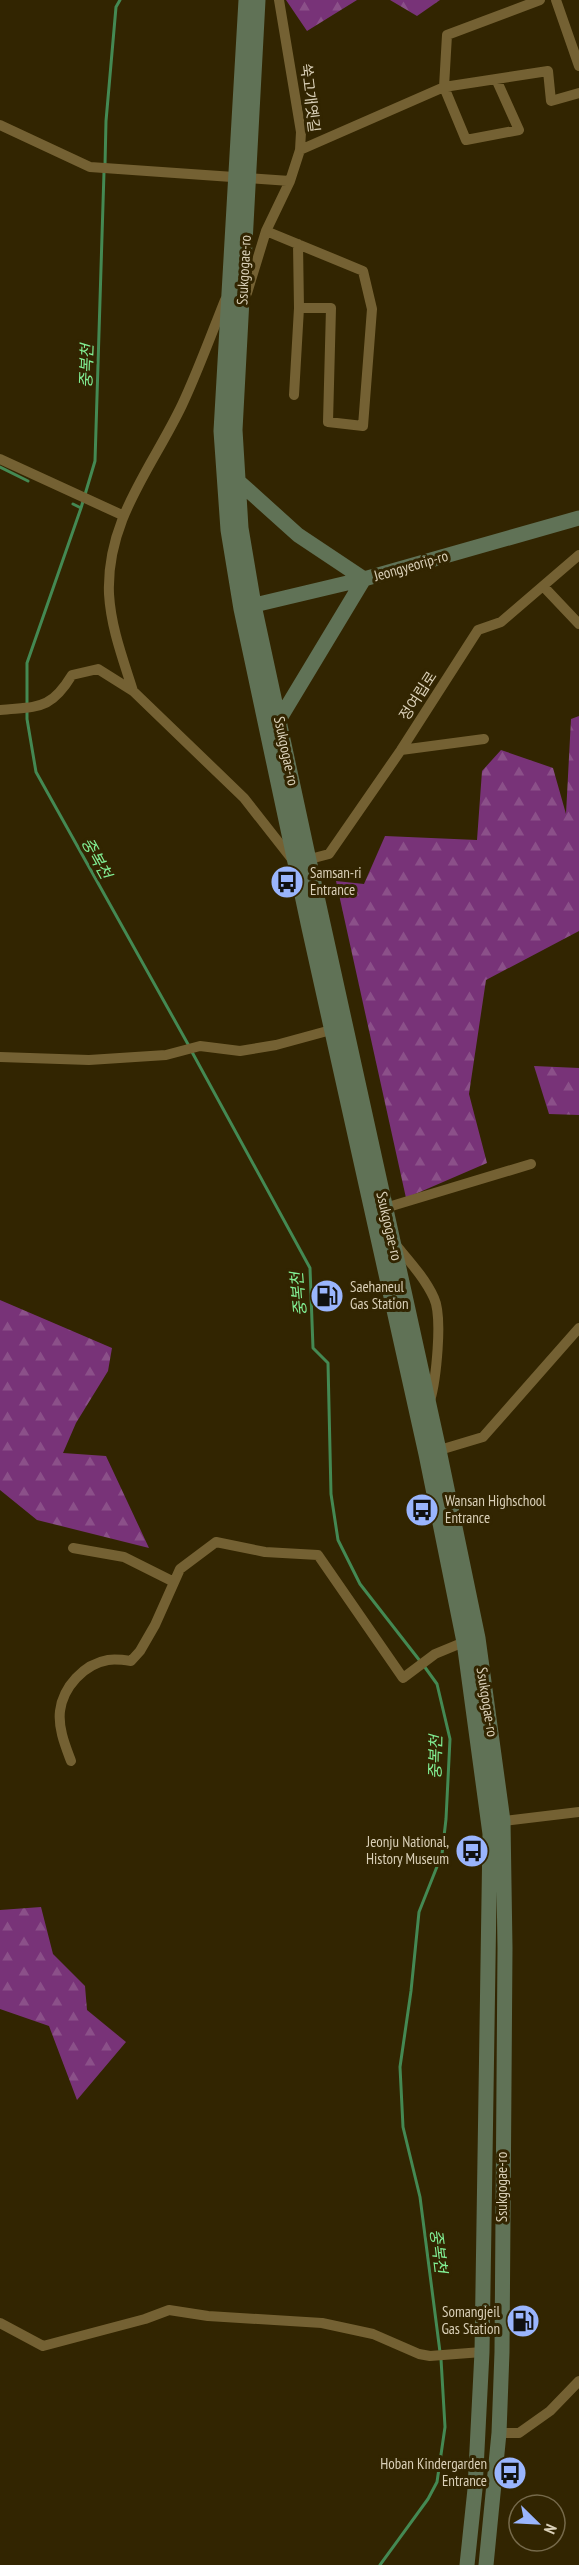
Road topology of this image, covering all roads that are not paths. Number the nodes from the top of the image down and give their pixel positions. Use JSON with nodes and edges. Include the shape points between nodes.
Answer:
{"nodes":[{"id":1,"x":246,"y":0,"type":"edge"},
{"id":2,"x":258,"y":0,"type":"edge"},
{"id":3,"x":279,"y":0,"type":"edge"},
{"id":4,"x":540,"y":0,"type":"edge"},
{"id":5,"x":556,"y":0,"type":"edge"},
{"id":6,"x":579,"y":66,"type":"edge"},
{"id":7,"x":496,"y":79,"type":"junction"},
{"id":8,"x":444,"y":87,"type":"junction"},
{"id":9,"x":579,"y":93,"type":"edge"},
{"id":10,"x":0,"y":125,"type":"edge"},
{"id":11,"x":300,"y":150,"type":"junction"},
{"id":12,"x":242,"y":178,"type":"junction"},
{"id":13,"x":290,"y":181,"type":"junction"},
{"id":14,"x":266,"y":231,"type":"junction"},
{"id":15,"x":298,"y":244,"type":"junction"},
{"id":16,"x":228,"y":292,"type":"junction"},
{"id":17,"x":299,"y":308,"type":"junction"},
{"id":18,"x":242,"y":311,"type":"junction"},
{"id":19,"x":294,"y":395,"type":"dead end"},
{"id":20,"x":0,"y":459,"type":"edge"},
{"id":21,"x":238,"y":481,"type":"junction"},
{"id":22,"x":122,"y":515,"type":"junction"},
{"id":23,"x":579,"y":518,"type":"edge"},
{"id":24,"x":579,"y":555,"type":"edge"},
{"id":25,"x":364,"y":579,"type":"junction"},
{"id":26,"x":543,"y":586,"type":"junction"},
{"id":27,"x":248,"y":607,"type":"junction"},
{"id":28,"x":579,"y":624,"type":"edge"},
{"id":29,"x":133,"y":691,"type":"junction"},
{"id":30,"x":0,"y":710,"type":"edge"},
{"id":31,"x":279,"y":720,"type":"junction"},
{"id":32,"x":484,"y":739,"type":"dead end"},
{"id":33,"x":401,"y":750,"type":"junction"},
{"id":34,"x":302,"y":862,"type":"junction"},
{"id":35,"x":332,"y":1030,"type":"junction"},
{"id":36,"x":0,"y":1057,"type":"edge"},
{"id":37,"x":531,"y":1164,"type":"dead end"},
{"id":38,"x":385,"y":1208,"type":"junction"},
{"id":39,"x":393,"y":1242,"type":"junction"},
{"id":40,"x":579,"y":1328,"type":"edge"},
{"id":41,"x":429,"y":1407,"type":"junction"},
{"id":42,"x":433,"y":1452,"type":"junction"},
{"id":43,"x":73,"y":1548,"type":"dead end"},
{"id":44,"x":174,"y":1582,"type":"junction"},
{"id":45,"x":464,"y":1642,"type":"junction"},
{"id":46,"x":71,"y":1761,"type":"dead end"},
{"id":47,"x":579,"y":1812,"type":"edge"},
{"id":48,"x":496,"y":1822,"type":"junction"},
{"id":49,"x":0,"y":2323,"type":"edge"},
{"id":50,"x":482,"y":2352,"type":"junction"},
{"id":51,"x":579,"y":2381,"type":"edge"},
{"id":52,"x":499,"y":2433,"type":"junction"},
{"id":53,"x":467,"y":2565,"type":"edge"},
{"id":54,"x":486,"y":2565,"type":"edge"}],
"edges":[{"from":1,"to":12,"type":"street","name":"Ssukgogae-ro"},
{"from":2,"to":12,"type":"street","name":"Ssukgogae-ro"},
{"from":3,"to":11,"type":"street","name":"쑥고개옛길","via":[[301,132]]},
{"from":4,"to":8,"type":"street","via":[[447,35]]},
{"from":5,"to":6,"type":"street"},
{"from":7,"to":8,"type":"street"},
{"from":7,"to":8,"type":"street","via":[[519,130],[466,141]]},
{"from":7,"to":9,"type":"street","via":[[548,71],[551,101]]},
{"from":8,"to":11,"type":"street"},
{"from":10,"to":12,"type":"street","via":[[95,168]]},
{"from":11,"to":13,"type":"street","name":"쑥고개옛길"},
{"from":12,"to":13,"type":"street"},
{"from":12,"to":16,"type":"street","name":"Ssukgogae-ro"},
{"from":12,"to":18,"type":"street","name":"Ssukgogae-ro"},
{"from":13,"to":14,"type":"street","name":"쑥고개옛길"},
{"from":14,"to":15,"type":"street"},
{"from":14,"to":18,"type":"street","name":"쑥고개옛길"},
{"from":15,"to":17,"type":"street"},
{"from":15,"to":17,"type":"street","via":[[363,271],[372,309],[363,426],[328,422],[331,308]]},
{"from":16,"to":22,"type":"street","via":[[181,405]]},
{"from":16,"to":27,"type":"street","name":"Ssukgogae-ro","via":[[221,431],[228,530]]},
{"from":17,"to":19,"type":"street"},
{"from":18,"to":21,"type":"street","name":"Ssukgogae-ro","via":[[235,430]]},
{"from":20,"to":22,"type":"street"},
{"from":21,"to":25,"type":"street","via":[[298,536]]},
{"from":21,"to":27,"type":"street","name":"Ssukgogae-ro"},
{"from":22,"to":29,"type":"street","via":[[112,553],[109,592],[112,626]]},
{"from":23,"to":25,"type":"street","name":"Jeongyeorip-ro"},
{"from":24,"to":26,"type":"street","name":"정여립로"},
{"from":25,"to":27,"type":"street","name":"Jeongyeorip-ro"},
{"from":25,"to":31,"type":"street"},
{"from":26,"to":28,"type":"street"},
{"from":26,"to":33,"type":"street","name":"정여립로","via":[[501,622],[478,630]]},
{"from":27,"to":31,"type":"street","name":"Ssukgogae-ro"},
{"from":27,"to":34,"type":"street","name":"Ssukgogae-ro"},
{"from":29,"to":30,"type":"street","via":[[98,669],[72,675],[62,692],[43,706]]},
{"from":29,"to":34,"type":"street","via":[[244,798]]},
{"from":31,"to":34,"type":"street","name":"Ssukgogae-ro"},
{"from":32,"to":33,"type":"street"},
{"from":33,"to":34,"type":"street","name":"정여립로","via":[[329,854]]},
{"from":34,"to":35,"type":"street","name":"Ssukgogae-ro"},
{"from":34,"to":38,"type":"street","name":"Ssukgogae-ro"},
{"from":35,"to":36,"type":"street","via":[[240,1052],[200,1046],[166,1055],[89,1060]]},
{"from":35,"to":42,"type":"street","name":"Ssukgogae-ro"},
{"from":37,"to":38,"type":"street"},
{"from":38,"to":39,"type":"street","name":"Ssukgogae-ro"},
{"from":39,"to":41,"type":"street","name":"Ssukgogae-ro"},
{"from":39,"to":41,"type":"street","via":[[435,1300],[438,1335]]},
{"from":40,"to":42,"type":"street","via":[[483,1437]]},
{"from":41,"to":42,"type":"street","name":"Ssukgogae-ro"},
{"from":42,"to":45,"type":"street","name":"Ssukgogae-ro"},
{"from":42,"to":48,"type":"street","name":"Ssukgogae-ro","via":[[478,1638]]},
{"from":43,"to":44,"type":"street","via":[[124,1557]]},
{"from":44,"to":45,"type":"street","via":[[180,1569],[216,1542],[265,1552],[318,1555],[403,1678],[435,1654]]},
{"from":44,"to":46,"type":"street","via":[[140,1651],[131,1660],[107,1660],[84,1669],[67,1689],[60,1711],[63,1740]]},
{"from":45,"to":48,"type":"street","name":"Ssukgogae-ro"},
{"from":47,"to":48,"type":"street"},
{"from":48,"to":50,"type":"street","name":"Ssukgogae-ro","via":[[490,1834]]},
{"from":48,"to":52,"type":"street","name":"Ssukgogae-ro","via":[[505,1948]]},
{"from":49,"to":50,"type":"street","via":[[43,2346],[169,2310],[322,2323],[373,2334],[419,2354]]},
{"from":50,"to":53,"type":"street","name":"Ssukgogae-ro"},
{"from":51,"to":52,"type":"street","via":[[550,2411],[519,2433]]},
{"from":52,"to":54,"type":"street","name":"Ssukgogae-ro"}]}
